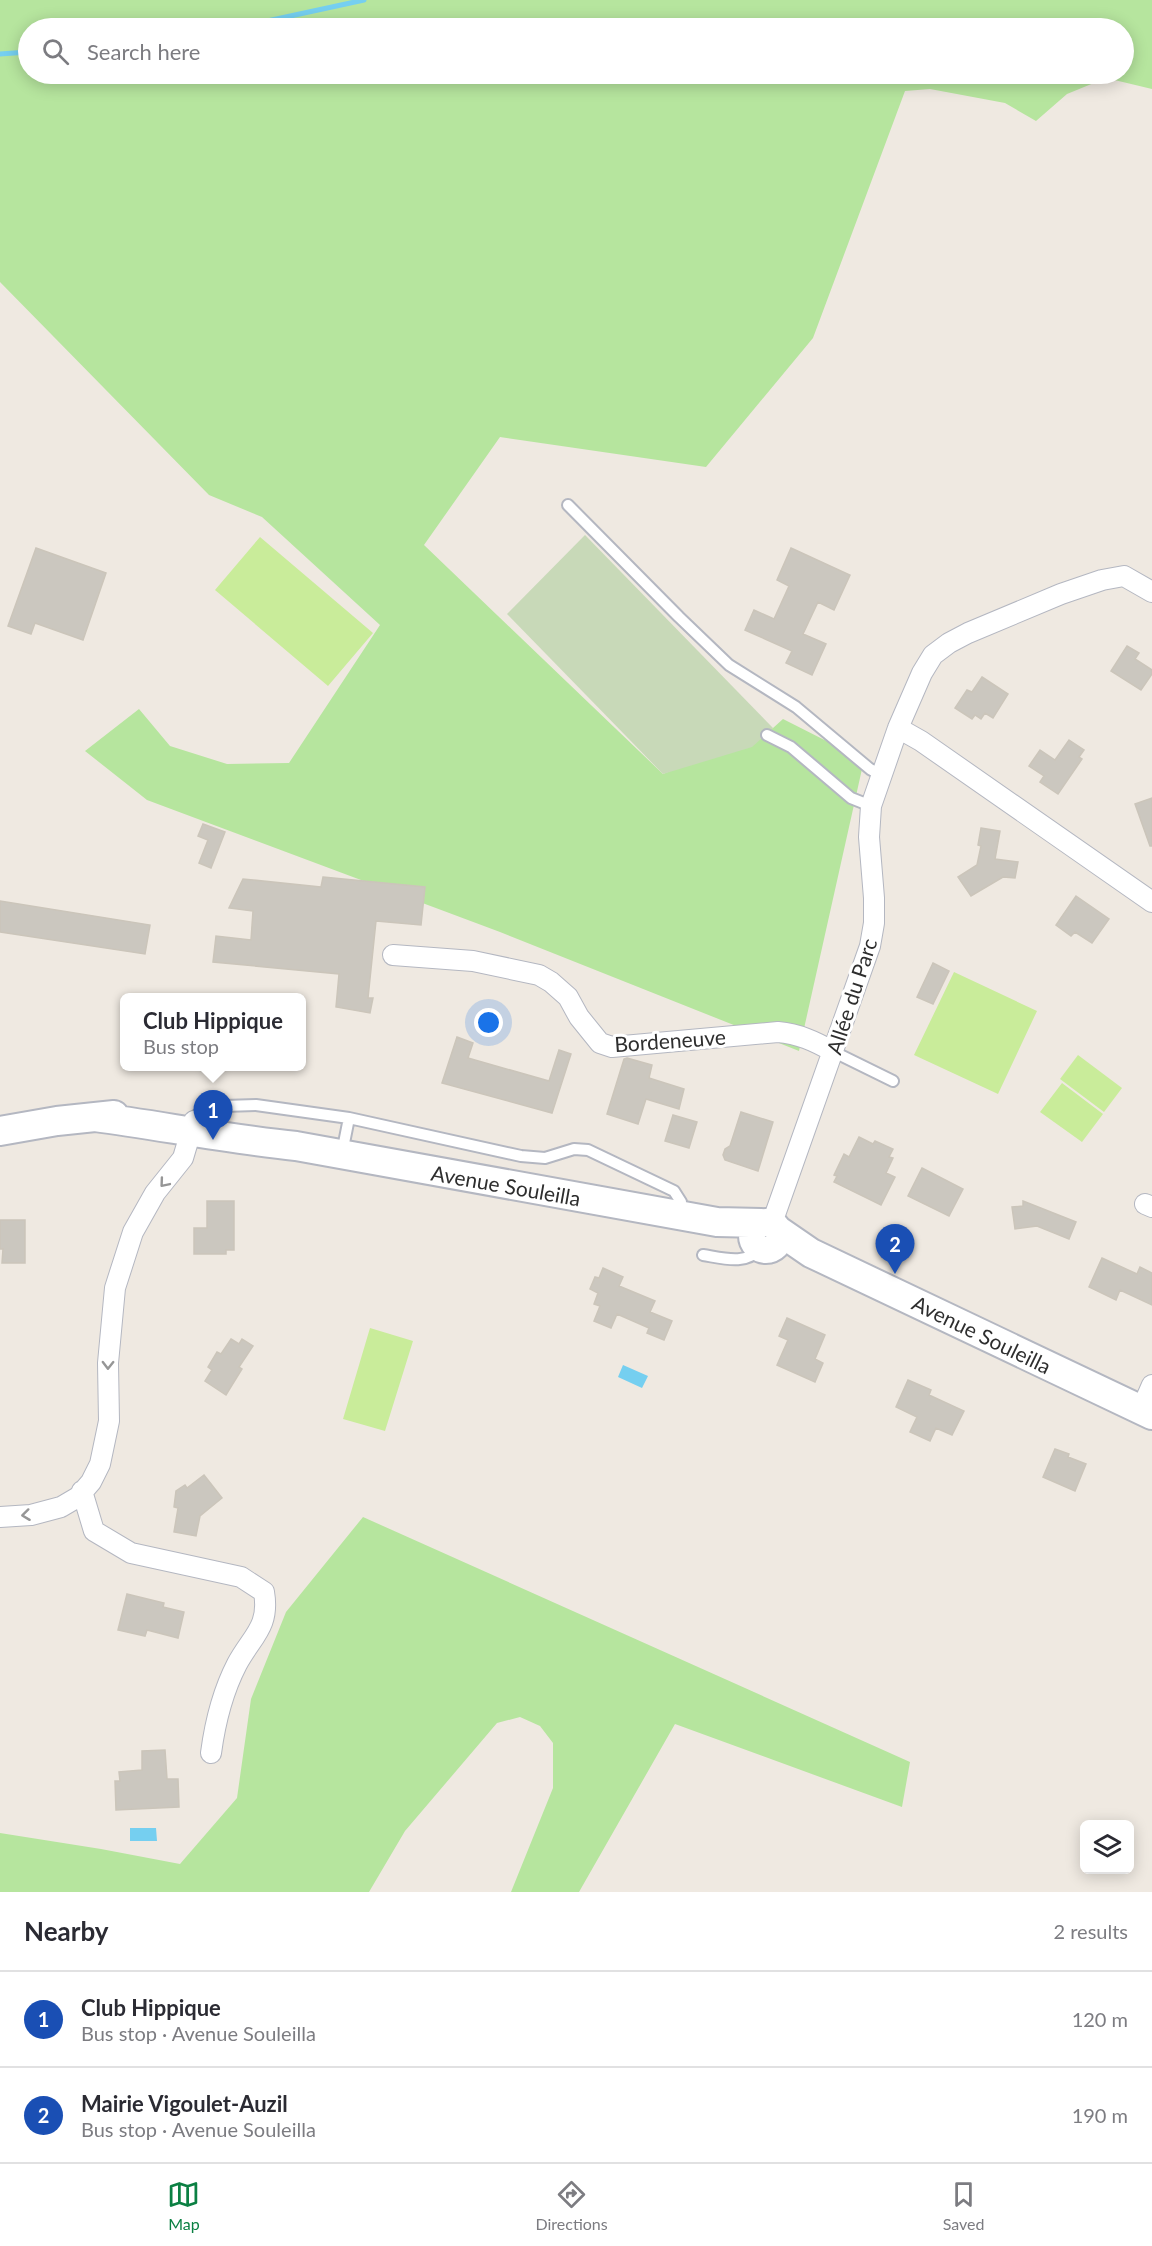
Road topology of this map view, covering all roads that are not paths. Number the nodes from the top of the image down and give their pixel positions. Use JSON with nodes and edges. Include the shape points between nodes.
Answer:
{"nodes":[{"id":1,"x":568,"y":505,"type":"dead end"},
{"id":2,"x":1152,"y":592,"type":"edge"},
{"id":3,"x":898,"y":728,"type":"junction"},
{"id":4,"x":766,"y":735,"type":"dead end"},
{"id":5,"x":881,"y":775,"type":"junction"},
{"id":6,"x":871,"y":806,"type":"junction"},
{"id":7,"x":1152,"y":902,"type":"edge"},
{"id":8,"x":393,"y":956,"type":"dead end"},
{"id":9,"x":832,"y":1051,"type":"junction"},
{"id":10,"x":893,"y":1081,"type":"dead end"},
{"id":11,"x":348,"y":1118,"type":"junction"},
{"id":12,"x":192,"y":1126,"type":"junction"},
{"id":13,"x":0,"y":1131,"type":"edge"},
{"id":14,"x":342,"y":1155,"type":"junction"},
{"id":15,"x":679,"y":1215,"type":"junction"},
{"id":16,"x":766,"y":1236,"type":"junction"},
{"id":17,"x":703,"y":1255,"type":"dead end"},
{"id":18,"x":1148,"y":1403,"type":"edge"},
{"id":19,"x":82,"y":1491,"type":"junction"},
{"id":20,"x":0,"y":1517,"type":"edge"},
{"id":21,"x":211,"y":1754,"type":"dead end"}],
"edges":[{"from":1,"to":5,"type":"lane","via":[[729,665],[796,707]]},
{"from":2,"to":3,"type":"street","name":"Allée du Parc","via":[[1124,576],[1102,580],[958,638],[933,655]]},
{"from":3,"to":5,"type":"street","name":"Allée du Parc"},
{"from":3,"to":7,"type":"street"},
{"from":4,"to":6,"type":"lane","via":[[791,747],[851,798]]},
{"from":5,"to":6,"type":"street","name":"Allée du Parc"},
{"from":6,"to":9,"type":"street","name":"Allée du Parc","via":[[874,923],[870,946]]},
{"from":8,"to":9,"type":"street","name":"Bordeneuve","via":[[473,961],[539,975],[568,997],[600,1043],[612,1047],[778,1032],[803,1036]]},
{"from":9,"to":10,"type":"lane"},
{"from":9,"to":16,"type":"street","name":"Allée du Parc"},
{"from":11,"to":12,"type":"lane","via":[[256,1105],[224,1106],[197,1114]]},
{"from":11,"to":14,"type":"lane"},
{"from":11,"to":15,"type":"lane","via":[[521,1156],[545,1158],[574,1149],[588,1150],[674,1191],[681,1202]]},
{"from":12,"to":13,"type":"street","name":"Avenue Souleilla","via":[[128,1114]]},
{"from":12,"to":14,"type":"street","name":"Avenue Souleilla","via":[[243,1129]]},
{"from":12,"to":19,"type":"street","one_way":true,"via":[[183,1158],[144,1209],[124,1256],[111,1322],[106,1443],[100,1464]]},
{"from":14,"to":15,"type":"street","name":"Avenue Souleilla"},
{"from":15,"to":16,"type":"street","name":"Avenue Souleilla"},
{"from":16,"to":17,"type":"lane","via":[[756,1254],[736,1260]]},
{"from":16,"to":18,"type":"street","name":"Avenue Souleilla"},
{"from":19,"to":20,"type":"street","one_way":true,"via":[[61,1507],[31,1515]]},
{"from":19,"to":21,"type":"street","via":[[94,1531],[131,1553],[241,1577],[264,1592],[266,1614],[237,1664],[214,1723]]}]}
